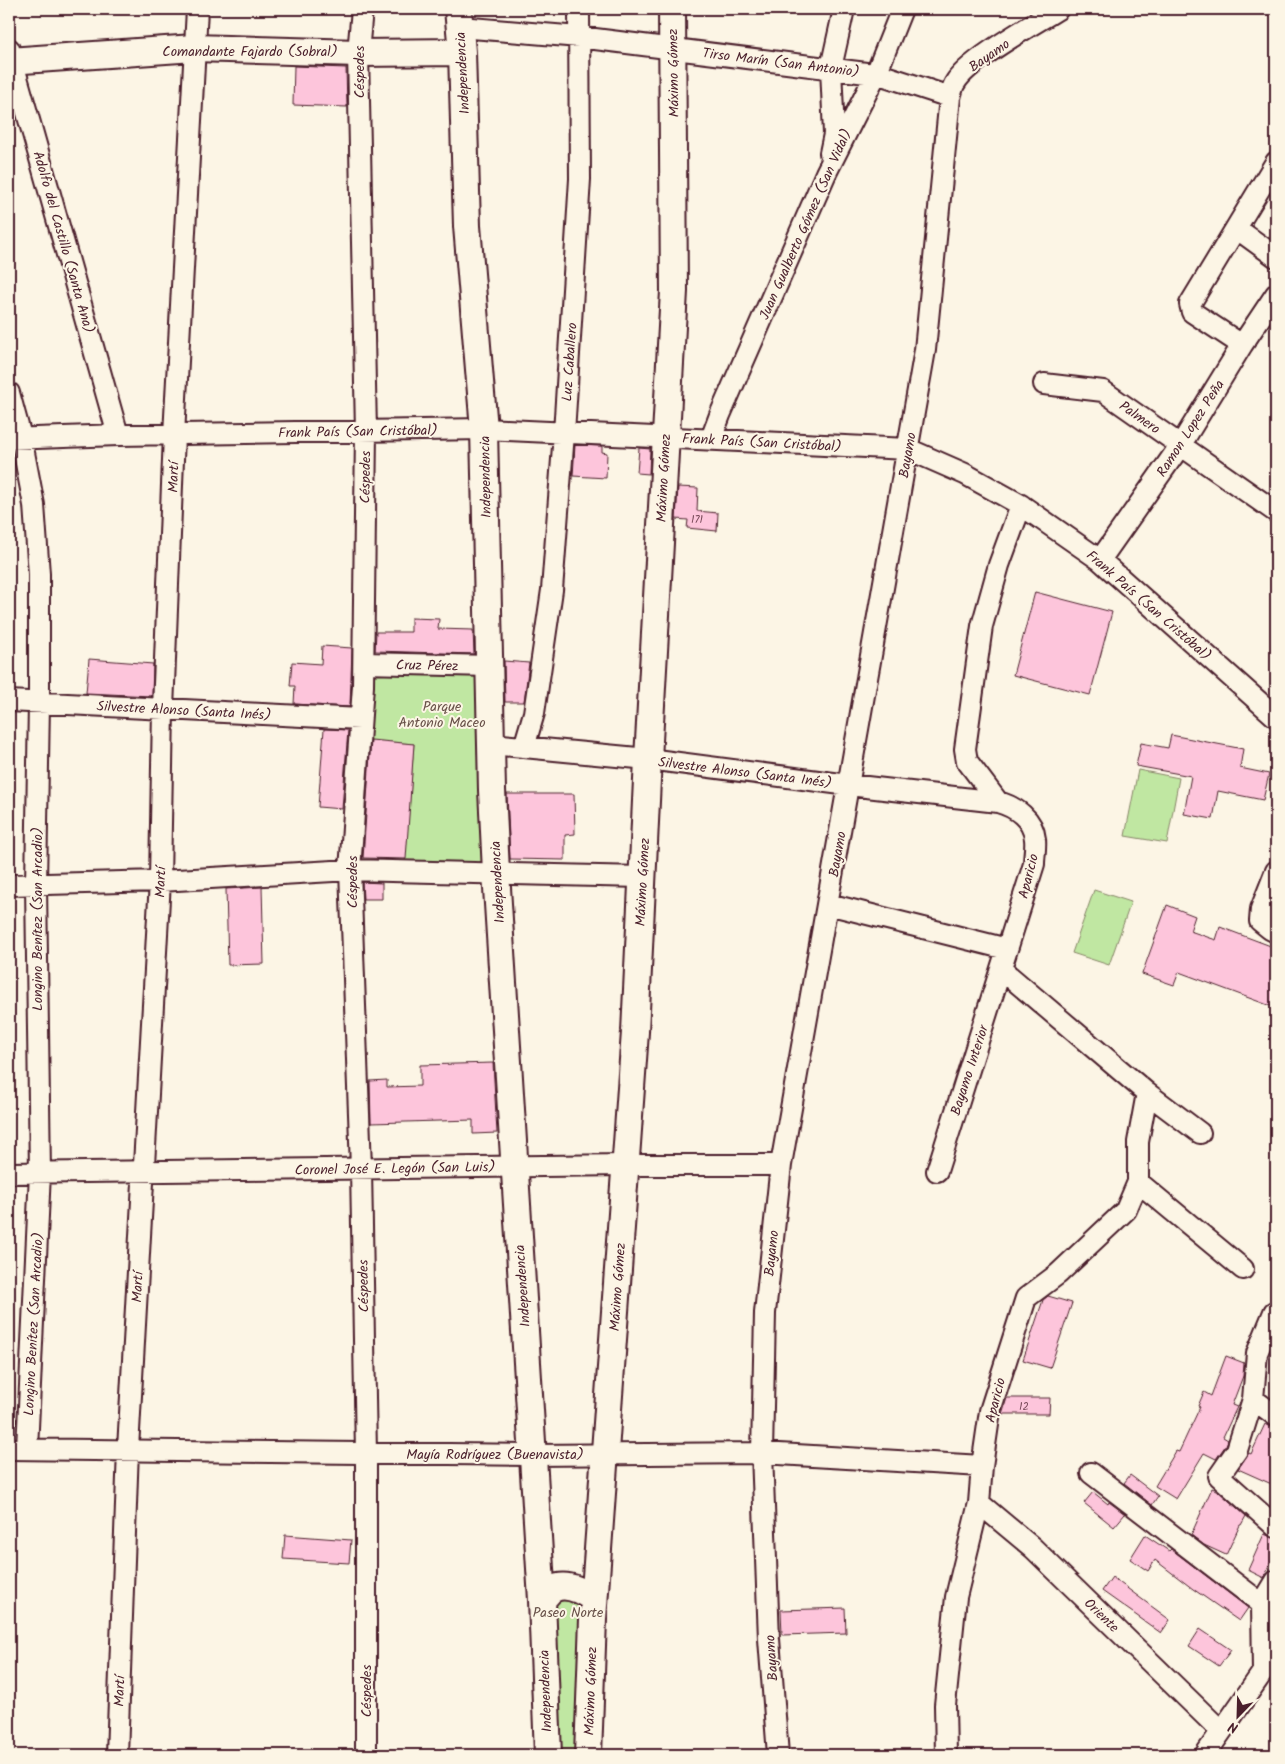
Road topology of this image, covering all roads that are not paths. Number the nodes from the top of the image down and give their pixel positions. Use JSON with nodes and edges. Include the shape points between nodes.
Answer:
{"nodes":[{"id":1,"x":197,"y":9,"type":"edge"},
{"id":2,"x":362,"y":9,"type":"edge"},
{"id":3,"x":579,"y":9,"type":"edge"},
{"id":4,"x":672,"y":9,"type":"edge"},
{"id":5,"x":844,"y":9,"type":"edge"},
{"id":6,"x":902,"y":9,"type":"edge"},
{"id":7,"x":1058,"y":9,"type":"edge"},
{"id":8,"x":459,"y":18,"type":"edge"},
{"id":9,"x":579,"y":37,"type":"junction"},
{"id":10,"x":194,"y":48,"type":"junction"},
{"id":11,"x":673,"y":48,"type":"junction"},
{"id":12,"x":462,"y":52,"type":"junction"},
{"id":13,"x":358,"y":53,"type":"junction"},
{"id":14,"x":10,"y":57,"type":"edge"},
{"id":15,"x":831,"y":68,"type":"junction"},
{"id":16,"x":876,"y":74,"type":"junction"},
{"id":17,"x":950,"y":97,"type":"junction"},
{"id":18,"x":1276,"y":162,"type":"edge"},
{"id":19,"x":826,"y":172,"type":"junction"},
{"id":20,"x":1236,"y":228,"type":"junction"},
{"id":21,"x":1276,"y":257,"type":"edge"},
{"id":22,"x":1276,"y":294,"type":"edge"},
{"id":23,"x":1242,"y":345,"type":"junction"},
{"id":24,"x":1044,"y":384,"type":"dead end"},
{"id":25,"x":9,"y":392,"type":"edge"},
{"id":26,"x":484,"y":429,"type":"junction"},
{"id":27,"x":366,"y":431,"type":"junction"},
{"id":28,"x":564,"y":433,"type":"junction"},
{"id":29,"x":174,"y":434,"type":"junction"},
{"id":30,"x":118,"y":435,"type":"junction"},
{"id":31,"x":15,"y":438,"type":"edge"},
{"id":32,"x":665,"y":438,"type":"junction"},
{"id":33,"x":711,"y":439,"type":"junction"},
{"id":34,"x":1180,"y":446,"type":"junction"},
{"id":35,"x":908,"y":449,"type":"junction"},
{"id":36,"x":1021,"y":505,"type":"junction"},
{"id":37,"x":1276,"y":512,"type":"edge"},
{"id":38,"x":1100,"y":560,"type":"junction"},
{"id":39,"x":364,"y":663,"type":"junction"},
{"id":40,"x":490,"y":666,"type":"junction"},
{"id":41,"x":9,"y":700,"type":"edge"},
{"id":42,"x":39,"y":703,"type":"junction"},
{"id":43,"x":163,"y":709,"type":"junction"},
{"id":44,"x":1274,"y":710,"type":"edge"},
{"id":45,"x":534,"y":713,"type":"junction"},
{"id":46,"x":360,"y":719,"type":"junction"},
{"id":47,"x":491,"y":738,"type":"junction"},
{"id":48,"x":524,"y":747,"type":"junction"},
{"id":49,"x":648,"y":759,"type":"junction"},
{"id":50,"x":849,"y":785,"type":"junction"},
{"id":51,"x":998,"y":802,"type":"junction"},
{"id":52,"x":350,"y":870,"type":"junction"},
{"id":53,"x":1276,"y":871,"type":"edge"},
{"id":54,"x":496,"y":872,"type":"junction"},
{"id":55,"x":642,"y":877,"type":"junction"},
{"id":56,"x":160,"y":881,"type":"junction"},
{"id":57,"x":36,"y":884,"type":"junction"},
{"id":58,"x":9,"y":885,"type":"edge"},
{"id":59,"x":828,"y":904,"type":"junction"},
{"id":60,"x":1276,"y":932,"type":"edge"},
{"id":61,"x":1007,"y":949,"type":"junction"},
{"id":62,"x":1001,"y":969,"type":"junction"},
{"id":63,"x":1147,"y":1093,"type":"junction"},
{"id":64,"x":1200,"y":1133,"type":"dead end"},
{"id":65,"x":626,"y":1165,"type":"junction"},
{"id":66,"x":781,"y":1165,"type":"junction"},
{"id":67,"x":514,"y":1166,"type":"junction"},
{"id":68,"x":361,"y":1168,"type":"junction"},
{"id":69,"x":937,"y":1171,"type":"dead end"},
{"id":70,"x":144,"y":1172,"type":"junction"},
{"id":71,"x":9,"y":1173,"type":"edge"},
{"id":72,"x":40,"y":1173,"type":"junction"},
{"id":73,"x":1138,"y":1182,"type":"junction"},
{"id":74,"x":1243,"y":1269,"type":"dead end"},
{"id":75,"x":1274,"y":1312,"type":"dead end"},
{"id":76,"x":1253,"y":1399,"type":"junction"},
{"id":77,"x":1276,"y":1416,"type":"edge"},
{"id":78,"x":18,"y":1449,"type":"edge"},
{"id":79,"x":128,"y":1450,"type":"junction"},
{"id":80,"x":762,"y":1453,"type":"junction"},
{"id":81,"x":366,"y":1454,"type":"junction"},
{"id":82,"x":605,"y":1454,"type":"junction"},
{"id":83,"x":532,"y":1455,"type":"junction"},
{"id":84,"x":982,"y":1466,"type":"junction"},
{"id":85,"x":1091,"y":1473,"type":"dead end"},
{"id":86,"x":979,"y":1503,"type":"junction"},
{"id":87,"x":1276,"y":1527,"type":"edge"},
{"id":88,"x":1276,"y":1581,"type":"edge"},
{"id":89,"x":594,"y":1599,"type":"junction"},
{"id":90,"x":542,"y":1600,"type":"junction"},
{"id":91,"x":1262,"y":1604,"type":"junction"},
{"id":92,"x":1276,"y":1652,"type":"edge"},
{"id":93,"x":1264,"y":1672,"type":"junction"},
{"id":94,"x":1221,"y":1731,"type":"junction"},
{"id":95,"x":117,"y":1755,"type":"edge"},
{"id":96,"x":366,"y":1755,"type":"edge"},
{"id":97,"x":548,"y":1755,"type":"edge"},
{"id":98,"x":588,"y":1755,"type":"edge"},
{"id":99,"x":778,"y":1755,"type":"edge"},
{"id":100,"x":946,"y":1755,"type":"edge"},
{"id":101,"x":1205,"y":1755,"type":"edge"}],
"edges":[{"from":1,"to":10,"type":"street","name":"Martí"},
{"from":2,"to":13,"type":"street","name":"Céspedes"},
{"from":3,"to":9,"type":"street","name":"Luz Caballero"},
{"from":4,"to":11,"type":"main road","name":"Máximo Gómez"},
{"from":5,"to":15,"type":"street"},
{"from":6,"to":16,"type":"street","name":"Juan Gualberto Gómez (San Vidal)"},
{"from":7,"to":17,"type":"street","name":"Bayamo","via":[[963,73],[954,83]]},
{"from":8,"to":9,"type":"street","name":"Tirso Marín (San Antonio)"},
{"from":8,"to":12,"type":"main road","name":"Independencia"},
{"from":9,"to":11,"type":"street","name":"Tirso Marín (San Antonio)"},
{"from":9,"to":28,"type":"street","name":"Luz Caballero","via":[[580,179]]},
{"from":10,"to":13,"type":"main road","name":"Comandante Fajardo (Sobral)"},
{"from":10,"to":14,"type":"main road","name":"Comandante Fajardo (Sobral)"},
{"from":10,"to":29,"type":"street","name":"Martí"},
{"from":11,"to":15,"type":"street","name":"Tirso Marín (San Antonio)"},
{"from":11,"to":32,"type":"main road","name":"Máximo Gómez","via":[[674,291]]},
{"from":12,"to":13,"type":"main road","name":"Comandante Fajardo (Sobral)"},
{"from":12,"to":26,"type":"main road","name":"Independencia","via":[[467,226]]},
{"from":13,"to":27,"type":"street","name":"Céspedes"},
{"from":14,"to":30,"type":"street","name":"Adolfo del Castillo (Santa Ana)"},
{"from":15,"to":16,"type":"street","name":"Tirso Marín (San Antonio)"},
{"from":15,"to":19,"type":"street","via":[[834,134]]},
{"from":16,"to":17,"type":"street","name":"Tirso Marín (San Antonio)"},
{"from":16,"to":19,"type":"street","name":"Juan Gualberto Gómez (San Vidal)"},
{"from":17,"to":35,"type":"street","name":"Bayamo","via":[[925,350]]},
{"from":18,"to":20,"type":"street"},
{"from":19,"to":33,"type":"street","name":"Juan Gualberto Gómez (San Vidal)"},
{"from":20,"to":21,"type":"street"},
{"from":20,"to":23,"type":"street","via":[[1190,308]]},
{"from":22,"to":23,"type":"street","name":"Ramon Lopez Peña"},
{"from":23,"to":34,"type":"street","name":"Ramon Lopez Peña"},
{"from":24,"to":34,"type":"street","name":"Palmero","via":[[1103,390]]},
{"from":25,"to":31,"type":"street","name":"Longino Benítez (San Arcadio)"},
{"from":26,"to":27,"type":"street","name":"Frank País (San Cristóbal)"},
{"from":26,"to":28,"type":"street","name":"Frank País (San Cristóbal)"},
{"from":26,"to":40,"type":"main road","name":"Independencia"},
{"from":27,"to":29,"type":"street","name":"Frank País (San Cristóbal)"},
{"from":27,"to":39,"type":"street","name":"Céspedes"},
{"from":28,"to":32,"type":"street","name":"Frank País (San Cristóbal)"},
{"from":28,"to":45,"type":"street","name":"Luz Caballero","via":[[552,590]]},
{"from":29,"to":30,"type":"street","name":"Frank País (San Cristóbal)"},
{"from":29,"to":43,"type":"street","name":"Martí"},
{"from":30,"to":31,"type":"street","name":"Frank País (San Cristóbal)"},
{"from":31,"to":42,"type":"street","name":"Longino Benítez (San Arcadio)","via":[[34,505],[39,574]]},
{"from":32,"to":33,"type":"street","name":"Frank País (San Cristóbal)"},
{"from":32,"to":49,"type":"main road","name":"Máximo Gómez"},
{"from":33,"to":35,"type":"street","name":"Frank País (San Cristóbal)"},
{"from":34,"to":37,"type":"street","name":"Palmero"},
{"from":34,"to":38,"type":"street","name":"Ramon Lopez Peña"},
{"from":35,"to":36,"type":"street","name":"Frank País (San Cristóbal)","via":[[966,474]]},
{"from":35,"to":50,"type":"street","name":"Bayamo"},
{"from":36,"to":38,"type":"street","name":"Frank País (San Cristóbal)"},
{"from":36,"to":51,"type":"street","name":"Aparicio","via":[[999,565],[982,626],[964,749],[968,761]]},
{"from":38,"to":44,"type":"street","name":"Frank País (San Cristóbal)"},
{"from":39,"to":40,"type":"street","name":"Cruz Pérez"},
{"from":39,"to":46,"type":"street","name":"Céspedes"},
{"from":40,"to":47,"type":"main road","name":"Independencia"},
{"from":41,"to":42,"type":"street","name":"Silvestre Alonso (Santa Inés)"},
{"from":42,"to":43,"type":"street","name":"Silvestre Alonso (Santa Inés)"},
{"from":42,"to":57,"type":"street","name":"Longino Benítez (San Arcadio)"},
{"from":43,"to":46,"type":"street","name":"Silvestre Alonso (Santa Inés)"},
{"from":43,"to":56,"type":"street","name":"Martí"},
{"from":45,"to":47,"type":"street","via":[[522,728]]},
{"from":45,"to":48,"type":"street","name":"Luz Caballero"},
{"from":46,"to":52,"type":"street","name":"Céspedes"},
{"from":47,"to":48,"type":"street","name":"Silvestre Alonso (Santa Inés)"},
{"from":47,"to":54,"type":"main road","name":"Independencia"},
{"from":48,"to":49,"type":"street","name":"Silvestre Alonso (Santa Inés)"},
{"from":49,"to":50,"type":"street","name":"Silvestre Alonso (Santa Inés)"},
{"from":49,"to":55,"type":"main road","name":"Máximo Gómez"},
{"from":50,"to":51,"type":"street","name":"Silvestre Alonso (Santa Inés)"},
{"from":50,"to":59,"type":"street","name":"Bayamo"},
{"from":51,"to":61,"type":"street","name":"Aparicio","via":[[1018,810],[1031,825],[1036,840],[1034,864]]},
{"from":52,"to":54,"type":"street"},
{"from":52,"to":56,"type":"street"},
{"from":52,"to":68,"type":"street","name":"Céspedes"},
{"from":53,"to":60,"type":"street","via":[[1261,909],[1260,921]]},
{"from":54,"to":55,"type":"street"},
{"from":54,"to":67,"type":"main road","name":"Independencia"},
{"from":55,"to":65,"type":"main road","name":"Máximo Gómez","via":[[636,1032]]},
{"from":56,"to":57,"type":"street"},
{"from":56,"to":70,"type":"street","name":"Martí"},
{"from":57,"to":58,"type":"street"},
{"from":57,"to":72,"type":"street","name":"Longino Benítez (San Arcadio)"},
{"from":59,"to":61,"type":"street"},
{"from":59,"to":66,"type":"street","name":"Bayamo"},
{"from":61,"to":62,"type":"street","name":"Aparicio"},
{"from":62,"to":63,"type":"street"},
{"from":62,"to":69,"type":"street","name":"Bayamo Interior"},
{"from":63,"to":64,"type":"street"},
{"from":63,"to":73,"type":"street","name":"Aparicio","via":[[1138,1142]]},
{"from":65,"to":66,"type":"street","name":"Coronel José E. Legón (San Luis)"},
{"from":65,"to":67,"type":"street","name":"Coronel José E. Legón (San Luis)"},
{"from":65,"to":82,"type":"main road","name":"Máximo Gómez"},
{"from":66,"to":80,"type":"street","name":"Bayamo","via":[[765,1313]]},
{"from":67,"to":68,"type":"street","name":"Coronel José E. Legón (San Luis)"},
{"from":67,"to":83,"type":"main road","name":"Independencia"},
{"from":68,"to":70,"type":"street","name":"Coronel José E. Legón (San Luis)"},
{"from":68,"to":81,"type":"street","name":"Céspedes"},
{"from":70,"to":72,"type":"street","name":"Coronel José E. Legón (San Luis)"},
{"from":70,"to":79,"type":"street","name":"Martí"},
{"from":71,"to":72,"type":"street","name":"Coronel José E. Legón (San Luis)"},
{"from":72,"to":78,"type":"street","name":"Longino Benítez (San Arcadio)"},
{"from":73,"to":74,"type":"street"},
{"from":73,"to":84,"type":"street","name":"Aparicio","via":[[1126,1210],[1058,1274],[1026,1298],[990,1411]]},
{"from":75,"to":76,"type":"street","via":[[1257,1354]]},
{"from":76,"to":77,"type":"street"},
{"from":76,"to":87,"type":"street","via":[[1237,1450],[1219,1476]]},
{"from":78,"to":79,"type":"street","name":"Mayía Rodríguez (Buenavista)"},
{"from":79,"to":81,"type":"street","name":"Mayía Rodríguez (Buenavista)"},
{"from":79,"to":95,"type":"street","name":"Martí"},
{"from":80,"to":82,"type":"street","name":"Mayía Rodríguez (Buenavista)"},
{"from":80,"to":84,"type":"street","name":"Mayía Rodríguez (Buenavista)"},
{"from":80,"to":99,"type":"street","name":"Bayamo","via":[[769,1639]]},
{"from":81,"to":83,"type":"street","name":"Mayía Rodríguez (Buenavista)"},
{"from":81,"to":96,"type":"street","name":"Céspedes"},
{"from":82,"to":83,"type":"street","name":"Mayía Rodríguez (Buenavista)"},
{"from":82,"to":89,"type":"main road","name":"Máximo Gómez"},
{"from":83,"to":90,"type":"main road","name":"Independencia"},
{"from":84,"to":86,"type":"street","name":"Aparicio"},
{"from":85,"to":91,"type":"street"},
{"from":86,"to":94,"type":"street","name":"Oriente","via":[[1033,1548]]},
{"from":86,"to":100,"type":"street","name":"Aparicio","via":[[956,1598],[945,1705]]},
{"from":88,"to":91,"type":"street"},
{"from":89,"to":90,"type":"main road","via":[[582,1590],[563,1587],[553,1589]]},
{"from":89,"to":98,"type":"main road","name":"Máximo Gómez"},
{"from":90,"to":97,"type":"main road","name":"Independencia"},
{"from":91,"to":93,"type":"street"},
{"from":92,"to":93,"type":"street"},
{"from":93,"to":94,"type":"street"},
{"from":94,"to":101,"type":"street"}]}
